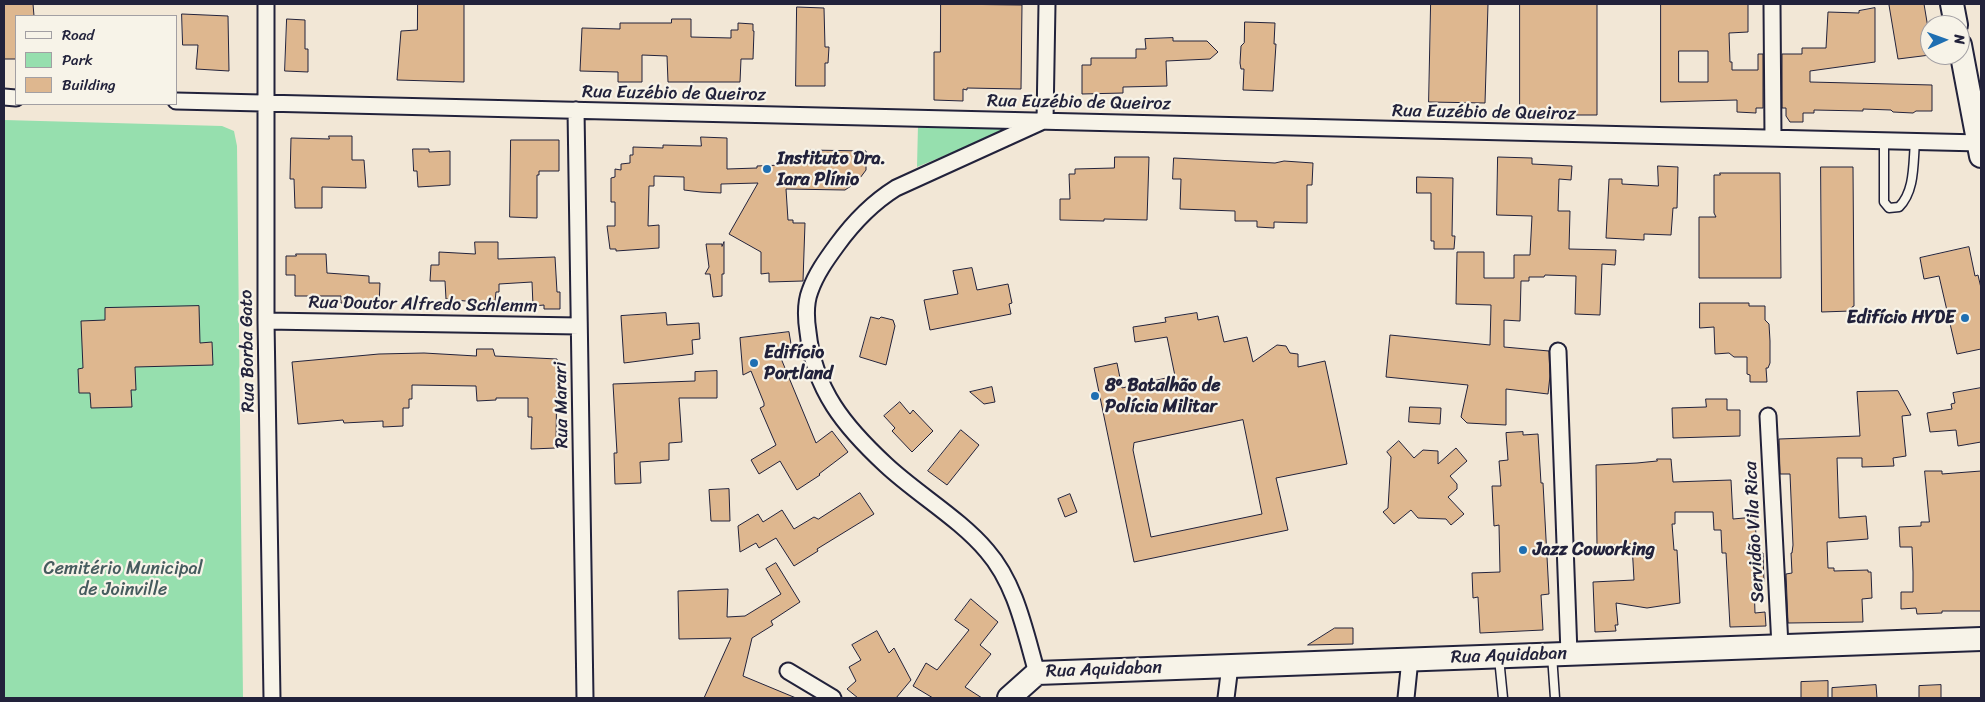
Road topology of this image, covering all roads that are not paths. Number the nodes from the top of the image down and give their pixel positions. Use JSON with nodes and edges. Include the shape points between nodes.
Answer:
{"nodes":[{"id":1,"x":266,"y":4,"type":"edge"},
{"id":2,"x":1047,"y":4,"type":"edge"},
{"id":3,"x":1772,"y":4,"type":"edge"},
{"id":4,"x":1964,"y":65,"type":"edge"},
{"id":5,"x":178,"y":101,"type":"edge"},
{"id":6,"x":265,"y":103,"type":"junction"},
{"id":7,"x":576,"y":110,"type":"junction"},
{"id":8,"x":1045,"y":121,"type":"junction"},
{"id":9,"x":1773,"y":138,"type":"junction"},
{"id":10,"x":1884,"y":141,"type":"junction"},
{"id":11,"x":1915,"y":142,"type":"junction"},
{"id":12,"x":1980,"y":147,"type":"edge"},
{"id":13,"x":266,"y":321,"type":"junction"},
{"id":14,"x":579,"y":326,"type":"junction"},
{"id":15,"x":1558,"y":350,"type":"dead end"},
{"id":16,"x":1768,"y":416,"type":"dead end"},
{"id":17,"x":1981,"y":639,"type":"edge"},
{"id":18,"x":1780,"y":646,"type":"junction"},
{"id":19,"x":1560,"y":654,"type":"junction"},
{"id":20,"x":1498,"y":656,"type":"junction"},
{"id":21,"x":1410,"y":659,"type":"junction"},
{"id":22,"x":1230,"y":666,"type":"junction"},
{"id":23,"x":788,"y":671,"type":"dead end"},
{"id":24,"x":1037,"y":672,"type":"junction"},
{"id":25,"x":272,"y":698,"type":"edge"},
{"id":26,"x":585,"y":698,"type":"edge"},
{"id":27,"x":834,"y":698,"type":"edge"},
{"id":28,"x":1009,"y":698,"type":"edge"},
{"id":29,"x":1226,"y":698,"type":"edge"},
{"id":30,"x":1406,"y":698,"type":"edge"},
{"id":31,"x":1503,"y":698,"type":"edge"},
{"id":32,"x":1555,"y":698,"type":"edge"}],
"edges":[{"from":1,"to":6,"type":"street","name":"Rua Borba Gato"},
{"from":2,"to":8,"type":"street"},
{"from":3,"to":9,"type":"street"},
{"from":4,"to":12,"type":"street"},
{"from":5,"to":6,"type":"street","name":"Rua Euzébio de Queiroz"},
{"from":6,"to":7,"type":"street","name":"Rua Euzébio de Queiroz"},
{"from":6,"to":13,"type":"street","name":"Rua Borba Gato"},
{"from":7,"to":8,"type":"street","name":"Rua Euzébio de Queiroz"},
{"from":7,"to":14,"type":"street","name":"Rua Marari"},
{"from":8,"to":9,"type":"street","name":"Rua Euzébio de Queiroz"},
{"from":8,"to":24,"type":"street","via":[[896,188],[875,203],[826,260],[809,292],[806,307],[809,346],[816,373],[838,415],[888,466],[988,552],[1010,589]]},
{"from":9,"to":10,"type":"street","name":"Rua Euzébio de Queiroz"},
{"from":10,"to":11,"type":"street","name":"Rua Euzébio de Queiroz"},
{"from":10,"to":11,"type":"lane","via":[[1884,202],[1889,208],[1899,207],[1907,199]]},
{"from":11,"to":12,"type":"street","name":"Rua Euzébio de Queiroz"},
{"from":13,"to":14,"type":"street","name":"Rua Doutor Alfredo Schlemm"},
{"from":13,"to":25,"type":"street","name":"Rua Borba Gato"},
{"from":14,"to":26,"type":"street","name":"Rua Marari"},
{"from":15,"to":19,"type":"street"},
{"from":16,"to":18,"type":"street","name":"Servidão Vila Rica"},
{"from":17,"to":18,"type":"street","name":"Rua Aquidaban"},
{"from":18,"to":19,"type":"street","name":"Rua Aquidaban"},
{"from":19,"to":20,"type":"street","name":"Rua Aquidaban"},
{"from":19,"to":32,"type":"lane"},
{"from":20,"to":21,"type":"street","name":"Rua Aquidaban"},
{"from":20,"to":31,"type":"lane"},
{"from":21,"to":22,"type":"street","name":"Rua Aquidaban"},
{"from":21,"to":30,"type":"street"},
{"from":22,"to":24,"type":"street","name":"Rua Aquidaban"},
{"from":22,"to":29,"type":"street"},
{"from":23,"to":27,"type":"street"},
{"from":24,"to":28,"type":"street"}]}
